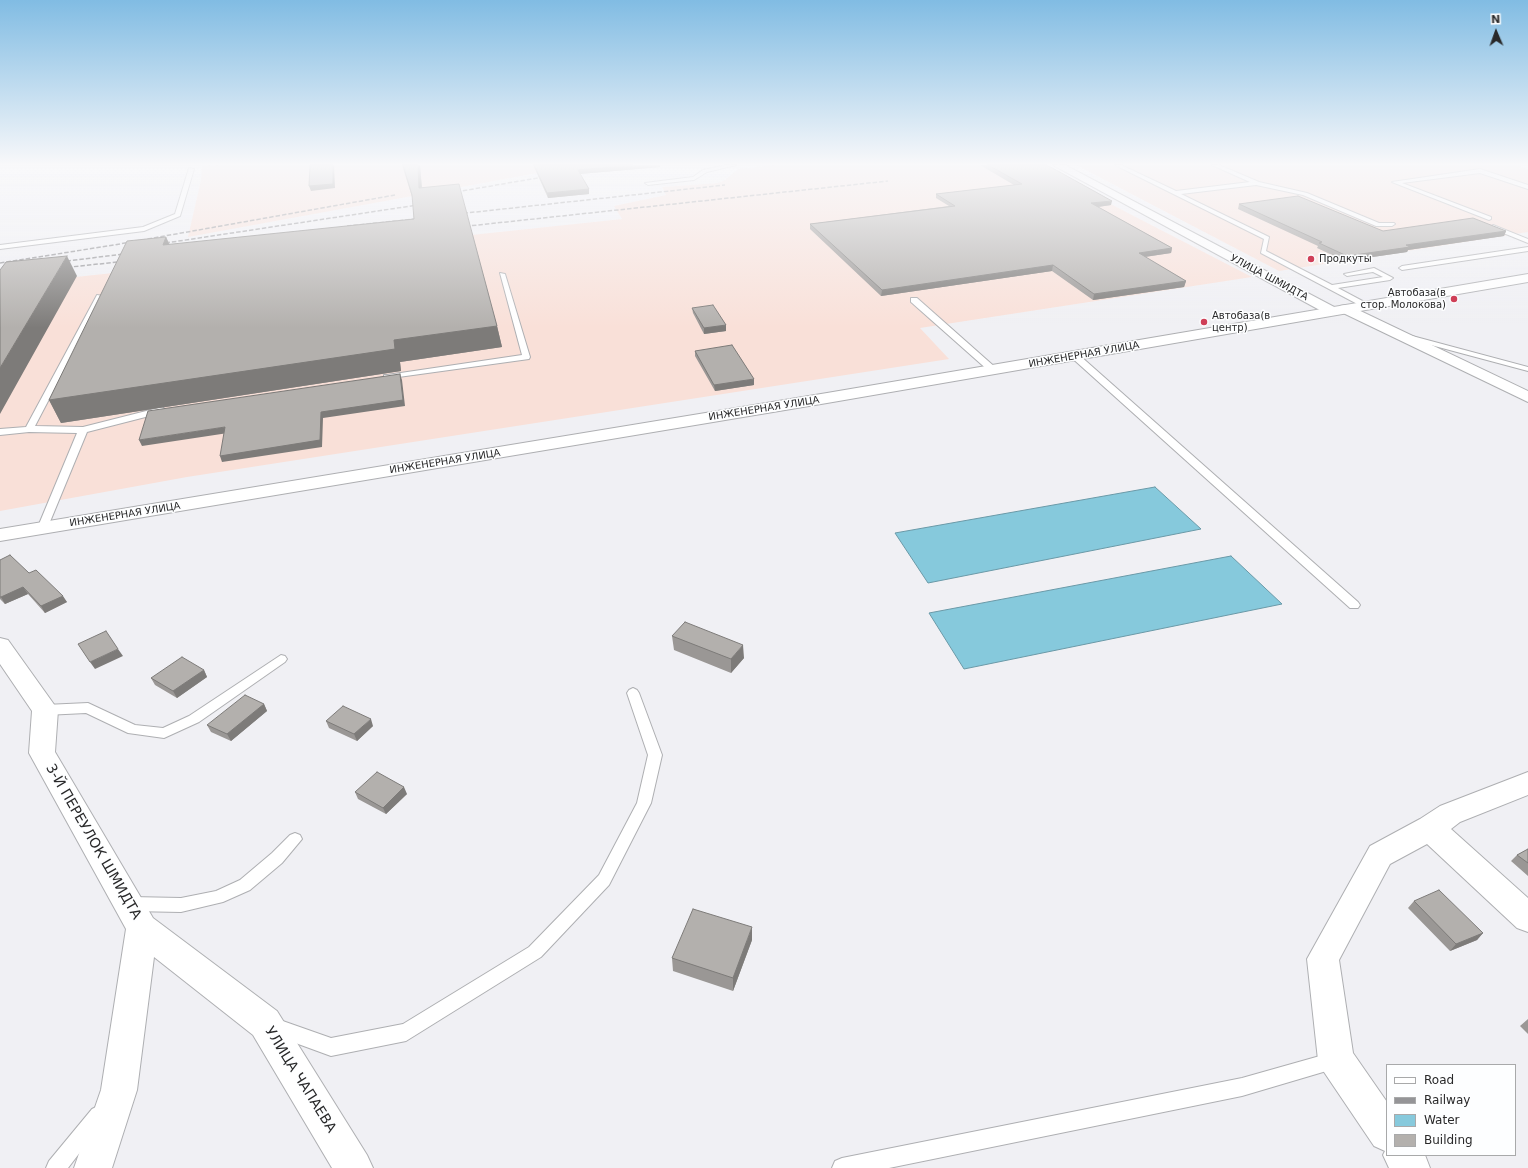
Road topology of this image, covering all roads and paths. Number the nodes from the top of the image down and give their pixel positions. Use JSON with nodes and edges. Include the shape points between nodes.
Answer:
{"nodes":[{"id":1,"x":166,"y":220,"type":"edge"},
{"id":2,"x":1163,"y":220,"type":"edge"},
{"id":3,"x":1229,"y":220,"type":"edge"},
{"id":4,"x":1365,"y":220,"type":"edge"},
{"id":5,"x":1473,"y":220,"type":"edge"},
{"id":6,"x":1392,"y":224,"type":"dead end"},
{"id":7,"x":1528,"y":241,"type":"edge"},
{"id":8,"x":0,"y":247,"type":"edge"},
{"id":9,"x":1528,"y":249,"type":"edge"},
{"id":10,"x":1402,"y":268,"type":"dead end"},
{"id":11,"x":502,"y":274,"type":"dead end"},
{"id":12,"x":1346,"y":274,"type":"dead end"},
{"id":13,"x":1528,"y":278,"type":"edge"},
{"id":14,"x":1331,"y":287,"type":"junction"},
{"id":15,"x":99,"y":296,"type":"edge"},
{"id":16,"x":914,"y":300,"type":"dead end"},
{"id":17,"x":1366,"y":305,"type":"junction"},
{"id":18,"x":1338,"y":310,"type":"junction"},
{"id":19,"x":1398,"y":333,"type":"junction"},
{"id":20,"x":1075,"y":356,"type":"junction"},
{"id":21,"x":1528,"y":369,"type":"edge"},
{"id":22,"x":993,"y":370,"type":"junction"},
{"id":23,"x":376,"y":379,"type":"edge"},
{"id":24,"x":1528,"y":397,"type":"edge"},
{"id":25,"x":171,"y":409,"type":"edge"},
{"id":26,"x":29,"y":429,"type":"junction"},
{"id":27,"x":83,"y":430,"type":"junction"},
{"id":28,"x":0,"y":432,"type":"edge"},
{"id":29,"x":42,"y":529,"type":"junction"},
{"id":30,"x":0,"y":535,"type":"edge"},
{"id":31,"x":1354,"y":605,"type":"dead end"},
{"id":32,"x":0,"y":646,"type":"edge"},
{"id":33,"x":281,"y":659,"type":"dead end"},
{"id":34,"x":633,"y":693,"type":"dead end"},
{"id":35,"x":44,"y":710,"type":"junction"},
{"id":36,"x":1528,"y":783,"type":"edge"},
{"id":37,"x":1430,"y":828,"type":"junction"},
{"id":38,"x":295,"y":839,"type":"dead end"},
{"id":39,"x":135,"y":916,"type":"junction"},
{"id":40,"x":1528,"y":918,"type":"edge"},
{"id":41,"x":265,"y":1023,"type":"junction"},
{"id":42,"x":1336,"y":1060,"type":"junction"},
{"id":43,"x":119,"y":1090,"type":"junction"},
{"id":44,"x":1386,"y":1132,"type":"edge"},
{"id":45,"x":1403,"y":1156,"type":"edge"},
{"id":46,"x":56,"y":1168,"type":"edge"},
{"id":47,"x":93,"y":1168,"type":"edge"},
{"id":48,"x":354,"y":1168,"type":"edge"},
{"id":49,"x":842,"y":1168,"type":"edge"},
{"id":50,"x":1411,"y":1168,"type":"edge"}],
"edges":[{"from":1,"to":8,"type":"lane","via":[[144,229]]},
{"from":2,"to":18,"type":"street","name":"УЛИЦА ШМИДТА"},
{"from":3,"to":14,"type":"lane","via":[[1267,238],[1263,252]]},
{"from":4,"to":6,"type":"lane","via":[[1378,225]]},
{"from":5,"to":7,"type":"lane"},
{"from":9,"to":10,"type":"lane"},
{"from":11,"to":23,"type":"lane","via":[[526,356]]},
{"from":12,"to":14,"type":"lane","via":[[1374,270],[1390,278]]},
{"from":13,"to":17,"type":"street","name":"ИНЖЕНЕРНАЯ УЛИЦА"},
{"from":14,"to":17,"type":"lane"},
{"from":15,"to":26,"type":"lane"},
{"from":16,"to":22,"type":"lane"},
{"from":17,"to":18,"type":"street","name":"ИНЖЕНЕРНАЯ УЛИЦА"},
{"from":18,"to":19,"type":"street","name":"УЛИЦА ШМИДТА"},
{"from":18,"to":20,"type":"street","name":"ИНЖЕНЕРНАЯ УЛИЦА"},
{"from":19,"to":21,"type":"lane"},
{"from":19,"to":24,"type":"street","name":"УЛИЦА ШМИДТА"},
{"from":20,"to":22,"type":"street","name":"ИНЖЕНЕРНАЯ УЛИЦА"},
{"from":20,"to":31,"type":"lane"},
{"from":22,"to":29,"type":"street","name":"ИНЖЕНЕРНАЯ УЛИЦА"},
{"from":25,"to":27,"type":"lane","via":[[148,412]]},
{"from":26,"to":27,"type":"lane"},
{"from":26,"to":28,"type":"lane"},
{"from":27,"to":29,"type":"lane"},
{"from":29,"to":30,"type":"street","name":"ИНЖЕНЕРНАЯ УЛИЦА"},
{"from":32,"to":35,"type":"street"},
{"from":33,"to":35,"type":"lane","via":[[194,719],[164,733],[133,730],[88,708]]},
{"from":34,"to":41,"type":"lane","via":[[655,755],[644,803],[604,880],[535,952],[406,1032],[331,1047]]},
{"from":35,"to":39,"type":"street","name":"3-Й ПЕРЕУЛОК ШМИДТА","via":[[42,753]]},
{"from":36,"to":37,"type":"street","via":[[1450,814]]},
{"from":37,"to":40,"type":"street"},
{"from":37,"to":42,"type":"street","via":[[1380,855],[1323,959]]},
{"from":38,"to":39,"type":"lane","via":[[278,858],[245,885],[218,897]]},
{"from":39,"to":41,"type":"street","name":"УЛИЦА ЧАПАЕВА"},
{"from":39,"to":43,"type":"street","name":"3-Й ПЕРЕУЛОК ШМИДТА"},
{"from":41,"to":48,"type":"street","name":"УЛИЦА ЧАПАЕВА"},
{"from":42,"to":44,"type":"street"},
{"from":42,"to":49,"type":"lane","via":[[1242,1087]]},
{"from":43,"to":46,"type":"lane"},
{"from":43,"to":47,"type":"street","name":"3-Й ПЕРЕУЛОК ШМИДТА"},
{"from":45,"to":50,"type":"street"}]}
